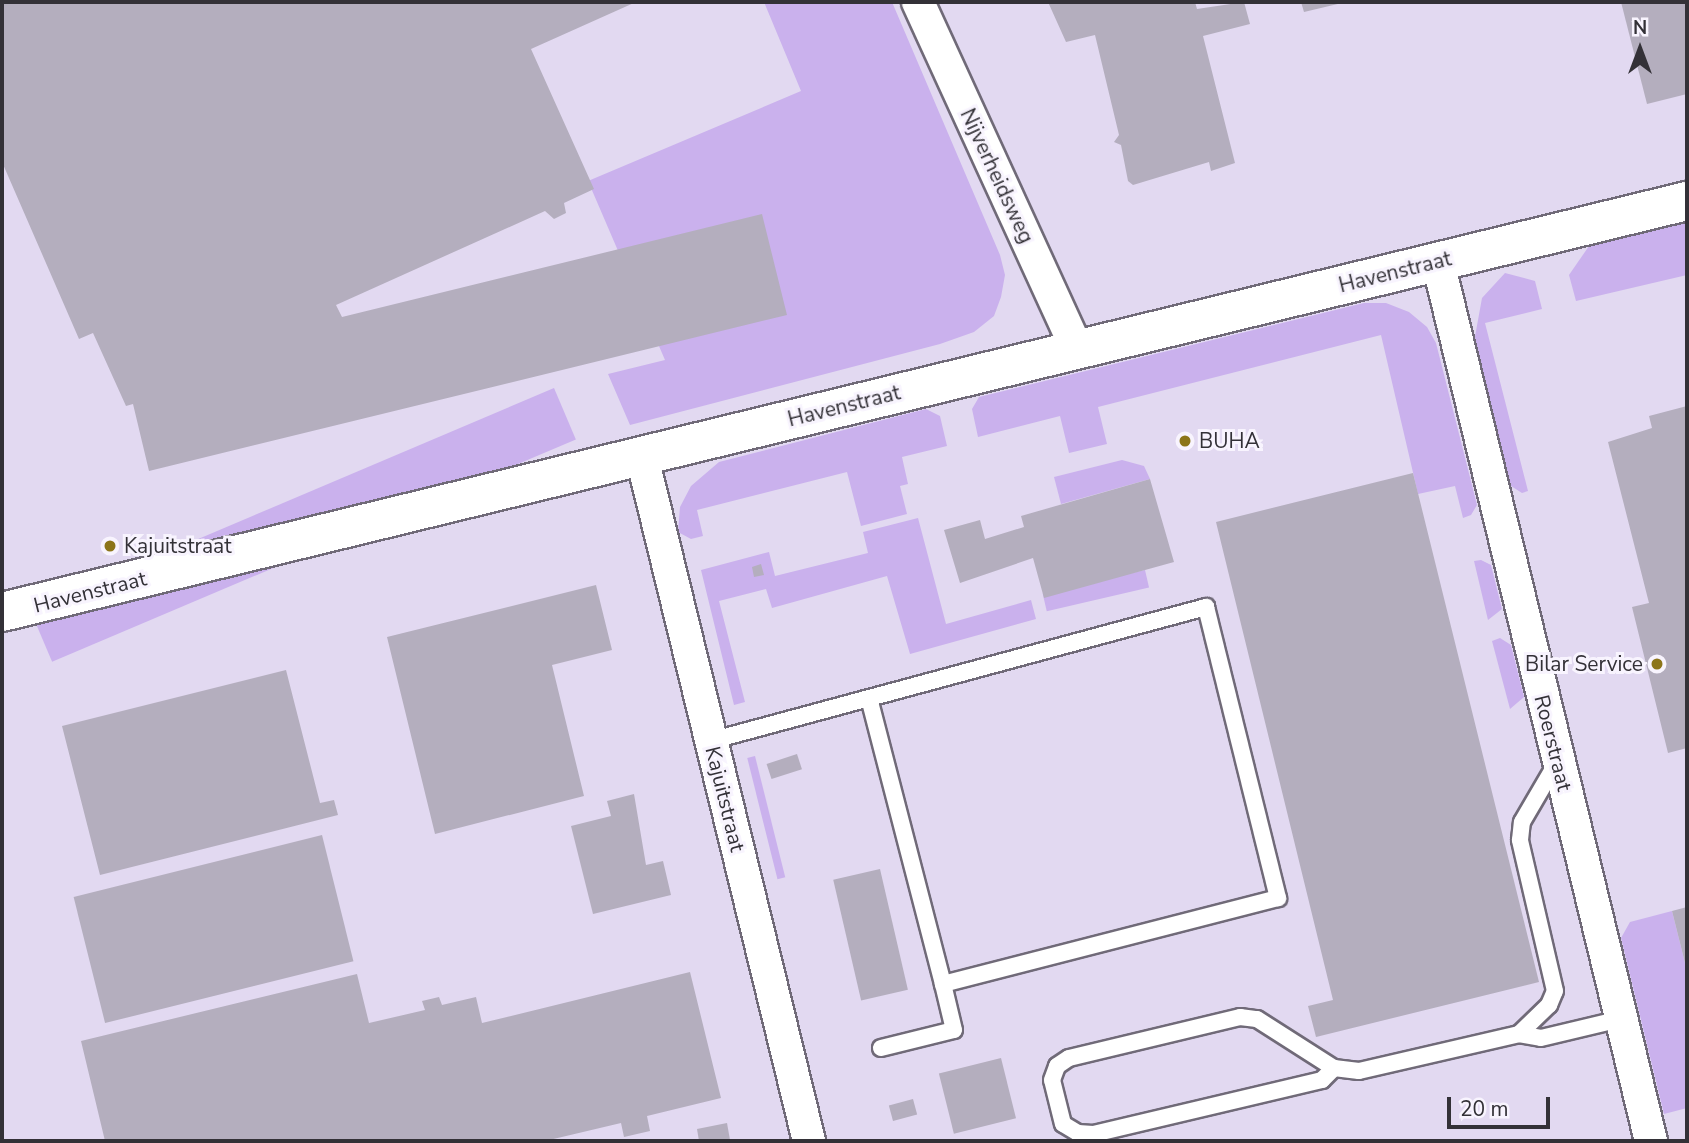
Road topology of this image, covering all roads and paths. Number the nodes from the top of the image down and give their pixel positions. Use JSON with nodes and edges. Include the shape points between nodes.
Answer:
{"nodes":[{"id":1,"x":918,"y":2,"type":"edge"},
{"id":2,"x":1687,"y":201,"type":"edge"},
{"id":3,"x":1438,"y":262,"type":"junction"},
{"id":4,"x":1077,"y":349,"type":"junction"},
{"id":5,"x":642,"y":457,"type":"junction"},
{"id":6,"x":2,"y":612,"type":"edge"},
{"id":7,"x":869,"y":698,"type":"junction"},
{"id":8,"x":710,"y":741,"type":"junction"},
{"id":9,"x":1557,"y":762,"type":"junction"},
{"id":10,"x":943,"y":984,"type":"junction"},
{"id":11,"x":1621,"y":1019,"type":"junction"},
{"id":12,"x":1519,"y":1034,"type":"junction"},
{"id":13,"x":881,"y":1048,"type":"dead end"},
{"id":14,"x":1334,"y":1068,"type":"junction"},
{"id":15,"x":809,"y":1141,"type":"edge"},
{"id":16,"x":1651,"y":1141,"type":"edge"}],
"edges":[{"from":1,"to":4,"type":"street","name":"Nijverheidsweg"},
{"from":2,"to":3,"type":"street","name":"Havenstraat"},
{"from":3,"to":4,"type":"street","name":"Havenstraat"},
{"from":3,"to":9,"type":"street","name":"Roerstraat"},
{"from":4,"to":5,"type":"street","name":"Havenstraat"},
{"from":5,"to":6,"type":"street","name":"Havenstraat"},
{"from":5,"to":8,"type":"street","name":"Kajuitstraat"},
{"from":7,"to":8,"type":"lane"},
{"from":7,"to":10,"type":"lane"},
{"from":7,"to":10,"type":"lane","via":[[1206,607],[1279,898]]},
{"from":8,"to":15,"type":"street","name":"Kajuitstraat"},
{"from":9,"to":11,"type":"street","name":"Roerstraat"},
{"from":9,"to":12,"type":"lane","via":[[1522,821],[1520,840],[1555,992],[1549,1005]]},
{"from":10,"to":13,"type":"lane","via":[[954,1030]]},
{"from":11,"to":12,"type":"lane","via":[[1541,1038]]},
{"from":11,"to":16,"type":"street","name":"Roerstraat"},
{"from":12,"to":14,"type":"lane","via":[[1381,1068]]},
{"from":14,"to":14,"type":"lane","via":[[1257,1019],[1240,1017],[1069,1058],[1057,1066],[1052,1080],[1063,1124],[1078,1133],[1093,1134],[1322,1080]]}]}
